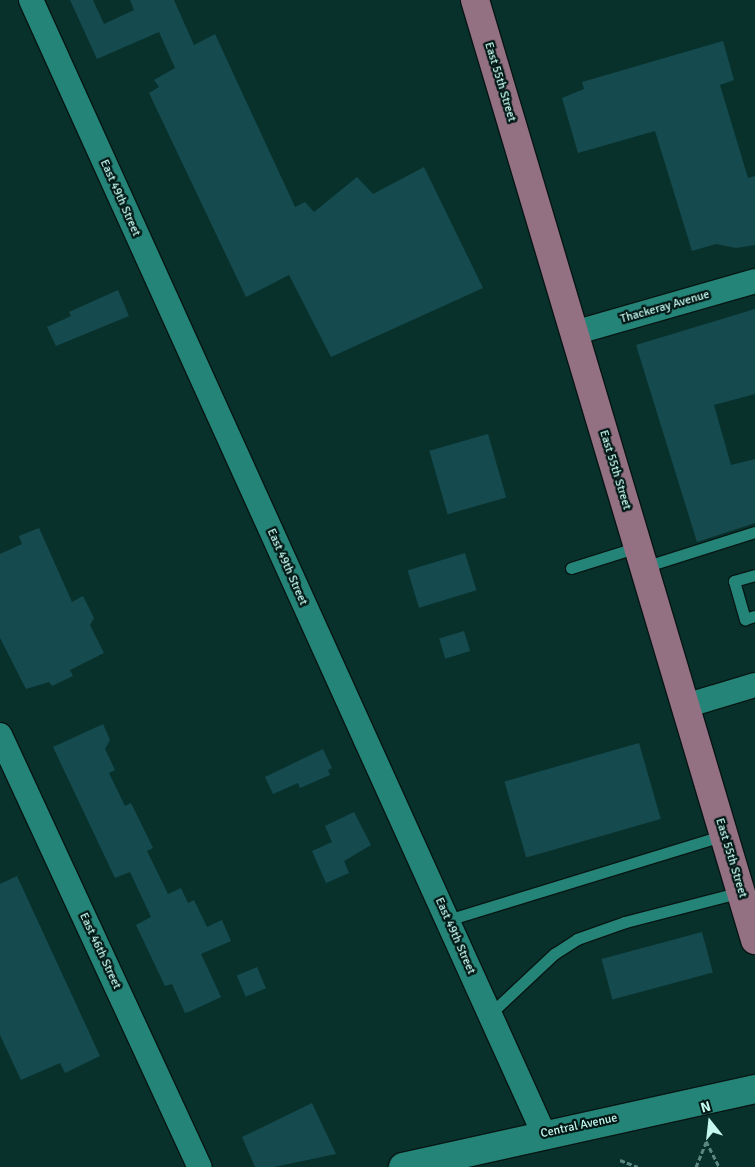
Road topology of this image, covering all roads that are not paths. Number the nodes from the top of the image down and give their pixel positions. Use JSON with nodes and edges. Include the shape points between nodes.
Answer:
{"nodes":[{"id":1,"x":31,"y":0,"type":"edge"},
{"id":2,"x":475,"y":0,"type":"edge"},
{"id":3,"x":755,"y":281,"type":"edge"},
{"id":4,"x":574,"y":333,"type":"junction"},
{"id":5,"x":755,"y":532,"type":"edge"},
{"id":6,"x":641,"y":557,"type":"junction"},
{"id":7,"x":571,"y":568,"type":"dead end"},
{"id":8,"x":755,"y":575,"type":"edge"},
{"id":9,"x":755,"y":616,"type":"edge"},
{"id":10,"x":755,"y":685,"type":"edge"},
{"id":11,"x":685,"y":706,"type":"junction"},
{"id":12,"x":0,"y":735,"type":"edge"},
{"id":13,"x":724,"y":835,"type":"junction"},
{"id":14,"x":741,"y":892,"type":"junction"},
{"id":15,"x":448,"y":920,"type":"junction"},
{"id":16,"x":755,"y":940,"type":"edge"},
{"id":17,"x":490,"y":1014,"type":"junction"},
{"id":18,"x":755,"y":1089,"type":"edge"},
{"id":19,"x":544,"y":1134,"type":"junction"},
{"id":20,"x":200,"y":1167,"type":"edge"},
{"id":21,"x":403,"y":1167,"type":"edge"}],
"edges":[{"from":1,"to":15,"type":"street","name":"East 49th Street"},
{"from":2,"to":4,"type":"main road","name":"East 55th Street"},
{"from":3,"to":4,"type":"street","name":"Thackeray Avenue"},
{"from":4,"to":6,"type":"main road","name":"East 55th Street"},
{"from":5,"to":6,"type":"lane"},
{"from":6,"to":7,"type":"lane"},
{"from":6,"to":11,"type":"main road","name":"East 55th Street"},
{"from":8,"to":9,"type":"lane","via":[[734,581],[746,619]]},
{"from":10,"to":11,"type":"street"},
{"from":11,"to":13,"type":"main road","name":"East 55th Street"},
{"from":12,"to":20,"type":"street","name":"East 46th Street"},
{"from":13,"to":14,"type":"main road","name":"East 55th Street"},
{"from":13,"to":15,"type":"lane"},
{"from":14,"to":16,"type":"main road","name":"East 55th Street"},
{"from":14,"to":17,"type":"lane","via":[[634,920],[577,940],[554,954]]},
{"from":15,"to":17,"type":"street","name":"East 49th Street"},
{"from":17,"to":19,"type":"street","name":"East 49th Street"},
{"from":18,"to":19,"type":"street","name":"Central Avenue"},
{"from":19,"to":21,"type":"street","name":"Central Avenue"}]}
